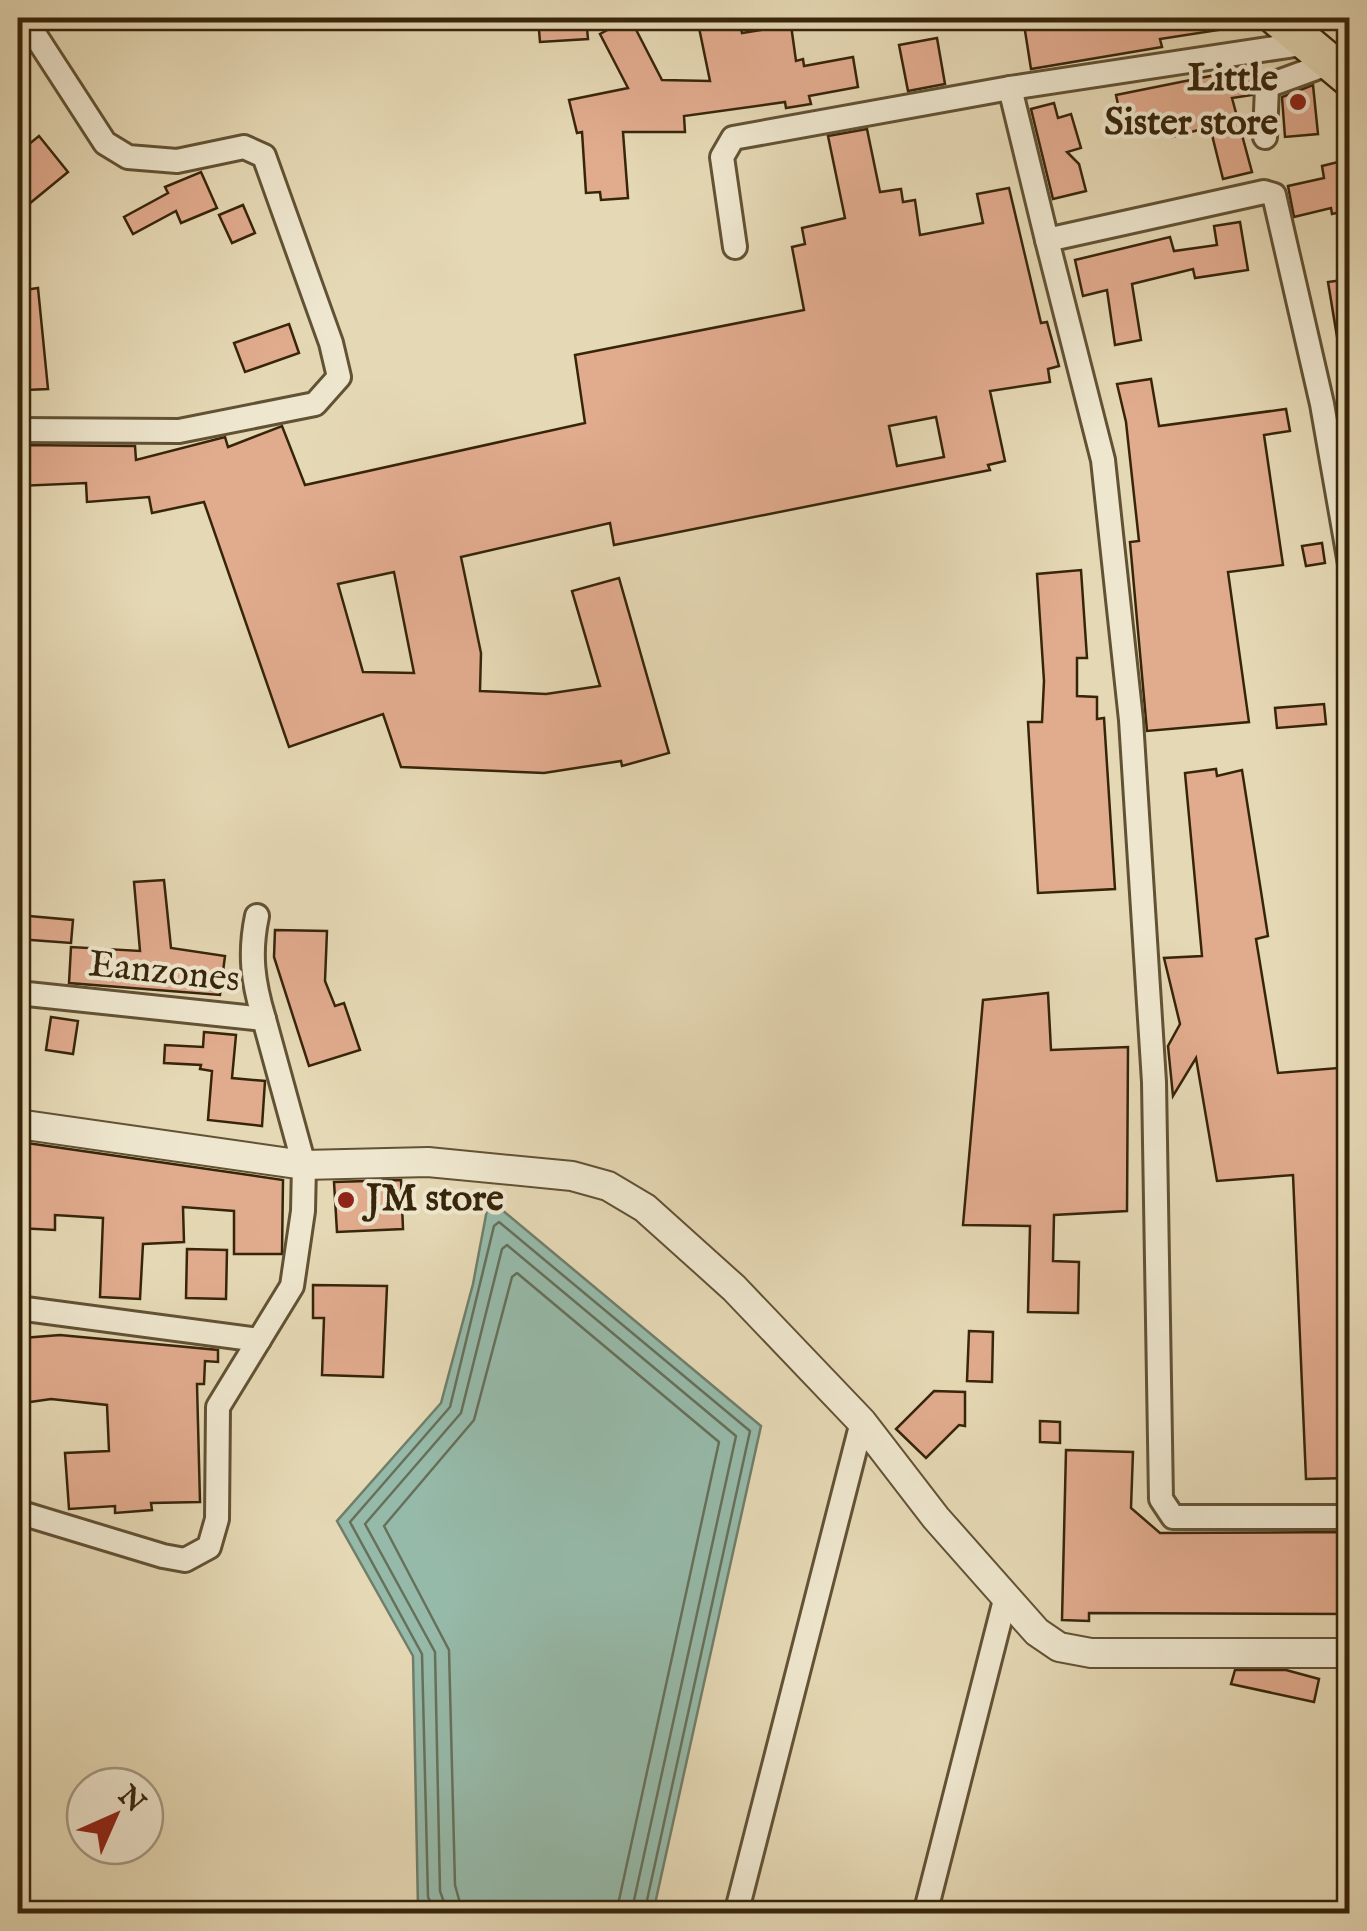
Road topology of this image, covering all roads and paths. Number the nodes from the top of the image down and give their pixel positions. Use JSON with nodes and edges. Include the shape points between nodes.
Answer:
{"nodes":[{"id":1,"x":24,"y":18,"type":"edge"},
{"id":2,"x":1278,"y":18,"type":"edge"},
{"id":3,"x":1329,"y":61,"type":"edge"},
{"id":4,"x":1010,"y":88,"type":"junction"},
{"id":5,"x":1265,"y":137,"type":"dead end"},
{"id":6,"x":1047,"y":240,"type":"junction"},
{"id":7,"x":736,"y":248,"type":"dead end"},
{"id":8,"x":18,"y":430,"type":"edge"},
{"id":9,"x":1350,"y":564,"type":"edge"},
{"id":10,"x":258,"y":916,"type":"dead end"},
{"id":11,"x":18,"y":993,"type":"edge"},
{"id":12,"x":264,"y":1020,"type":"junction"},
{"id":13,"x":18,"y":1124,"type":"edge"},
{"id":14,"x":304,"y":1165,"type":"junction"},
{"id":15,"x":18,"y":1308,"type":"edge"},
{"id":16,"x":259,"y":1340,"type":"junction"},
{"id":17,"x":862,"y":1422,"type":"junction"},
{"id":18,"x":18,"y":1512,"type":"edge"},
{"id":19,"x":1350,"y":1518,"type":"edge"},
{"id":20,"x":1006,"y":1596,"type":"junction"},
{"id":21,"x":1350,"y":1653,"type":"edge"},
{"id":22,"x":736,"y":1914,"type":"edge"},
{"id":23,"x":924,"y":1914,"type":"edge"}],
"edges":[{"from":1,"to":8,"type":"street","via":[[105,143],[128,157],[176,161],[244,147],[264,156],[339,377],[316,404],[179,431]]},
{"from":2,"to":3,"type":"main road"},
{"from":3,"to":4,"type":"street"},
{"from":3,"to":5,"type":"street","via":[[1267,86]]},
{"from":4,"to":6,"type":"street"},
{"from":4,"to":7,"type":"street","via":[[733,138],[722,156]]},
{"from":6,"to":9,"type":"street","via":[[1274,195]]},
{"from":6,"to":19,"type":"street","via":[[1103,460],[1131,720],[1154,1082],[1161,1499],[1173,1517]]},
{"from":10,"to":12,"type":"street","via":[[252,979]]},
{"from":11,"to":12,"type":"street","name":"Eanzones"},
{"from":12,"to":14,"type":"street","name":"Eanzones"},
{"from":13,"to":14,"type":"street"},
{"from":14,"to":16,"type":"street","name":"Eanzones","via":[[292,1286]]},
{"from":14,"to":17,"type":"street","via":[[428,1162],[572,1176],[608,1186],[645,1208],[734,1288]]},
{"from":15,"to":16,"type":"street"},
{"from":16,"to":18,"type":"street","name":"Eanzones","via":[[218,1407],[216,1537],[209,1547],[185,1560],[163,1556]]},
{"from":17,"to":20,"type":"street"},
{"from":17,"to":22,"type":"street"},
{"from":20,"to":21,"type":"street","via":[[1059,1648]]},
{"from":20,"to":23,"type":"street"}]}
